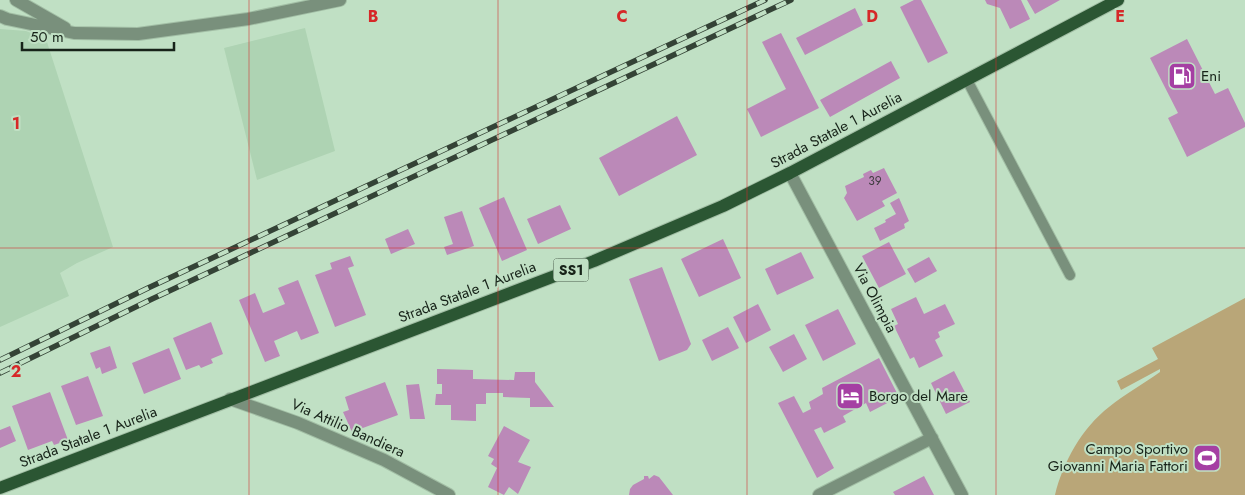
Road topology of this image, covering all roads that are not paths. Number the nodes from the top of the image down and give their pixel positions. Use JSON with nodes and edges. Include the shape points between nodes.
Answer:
{"nodes":[{"id":1,"x":16,"y":0,"type":"edge"},
{"id":2,"x":340,"y":0,"type":"edge"},
{"id":3,"x":1118,"y":0,"type":"edge"},
{"id":4,"x":0,"y":16,"type":"edge"},
{"id":5,"x":74,"y":33,"type":"junction"},
{"id":6,"x":967,"y":80,"type":"junction"},
{"id":7,"x":790,"y":173,"type":"junction"},
{"id":8,"x":1070,"y":275,"type":"dead end"},
{"id":9,"x":230,"y":399,"type":"junction"},
{"id":10,"x":932,"y":438,"type":"junction"},
{"id":11,"x":0,"y":488,"type":"edge"},
{"id":12,"x":449,"y":495,"type":"edge"},
{"id":13,"x":819,"y":495,"type":"edge"},
{"id":14,"x":962,"y":495,"type":"edge"}],
"edges":[{"from":1,"to":5,"type":"street"},
{"from":2,"to":5,"type":"street","via":[[248,19],[147,33]]},
{"from":3,"to":6,"type":"main road","name":"Strada Statale 1 Aurelia","number":"SS1"},
{"from":4,"to":5,"type":"street"},
{"from":6,"to":7,"type":"main road","name":"Strada Statale 1 Aurelia","number":"SS1"},
{"from":6,"to":8,"type":"lane"},
{"from":7,"to":9,"type":"main road","name":"Strada Statale 1 Aurelia","number":"SS1","via":[[723,206],[594,261]]},
{"from":7,"to":10,"type":"street","name":"Via Olimpia"},
{"from":9,"to":11,"type":"main road","name":"Strada Statale 1 Aurelia","number":"SS1"},
{"from":9,"to":12,"type":"street","name":"Via Attilio Bandiera","via":[[298,422],[384,460]]},
{"from":10,"to":13,"type":"street"},
{"from":10,"to":14,"type":"street","name":"Via Olimpia"}]}
